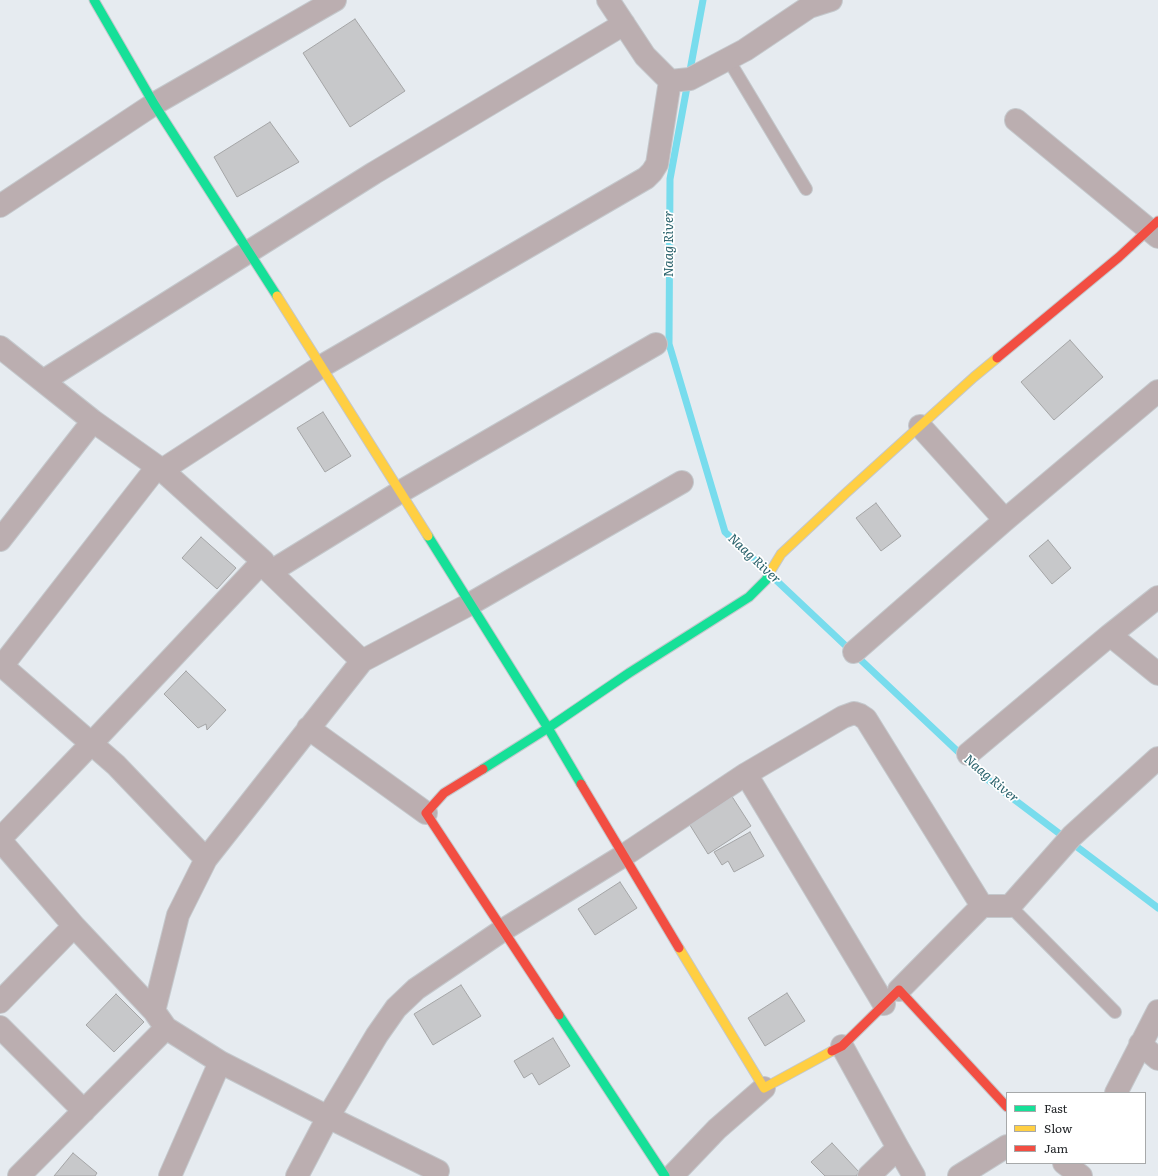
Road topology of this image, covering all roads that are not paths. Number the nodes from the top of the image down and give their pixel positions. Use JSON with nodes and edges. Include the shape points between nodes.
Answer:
{"nodes":[{"id":1,"x":94,"y":0,"type":"edge"},
{"id":2,"x":335,"y":0,"type":"edge"},
{"id":3,"x":608,"y":0,"type":"edge"},
{"id":4,"x":831,"y":0,"type":"edge"},
{"id":5,"x":806,"y":4,"type":"edge"},
{"id":6,"x":624,"y":24,"type":"junction"},
{"id":7,"x":728,"y":59,"type":"junction"},
{"id":8,"x":679,"y":80,"type":"junction"},
{"id":9,"x":154,"y":104,"type":"junction"},
{"id":10,"x":1016,"y":120,"type":"dead end"},
{"id":11,"x":806,"y":189,"type":"dead end"},
{"id":12,"x":0,"y":206,"type":"edge"},
{"id":13,"x":1155,"y":229,"type":"edge"},
{"id":14,"x":249,"y":251,"type":"junction"},
{"id":15,"x":656,"y":344,"type":"dead end"},
{"id":16,"x":3,"y":356,"type":"edge"},
{"id":17,"x":322,"y":366,"type":"junction"},
{"id":18,"x":43,"y":381,"type":"junction"},
{"id":19,"x":1158,"y":391,"type":"edge"},
{"id":20,"x":93,"y":420,"type":"junction"},
{"id":21,"x":920,"y":426,"type":"junction"},
{"id":22,"x":160,"y":468,"type":"junction"},
{"id":23,"x":682,"y":482,"type":"dead end"},
{"id":24,"x":400,"y":492,"type":"junction"},
{"id":25,"x":1005,"y":520,"type":"junction"},
{"id":26,"x":0,"y":540,"type":"edge"},
{"id":27,"x":267,"y":567,"type":"junction"},
{"id":28,"x":1158,"y":597,"type":"edge"},
{"id":29,"x":470,"y":604,"type":"junction"},
{"id":30,"x":1110,"y":635,"type":"junction"},
{"id":31,"x":854,"y":652,"type":"dead end"},
{"id":32,"x":362,"y":661,"type":"junction"},
{"id":33,"x":1,"y":665,"type":"edge"},
{"id":34,"x":1158,"y":674,"type":"edge"},
{"id":35,"x":308,"y":728,"type":"junction"},
{"id":36,"x":548,"y":728,"type":"junction"},
{"id":37,"x":91,"y":744,"type":"junction"},
{"id":38,"x":968,"y":754,"type":"dead end"},
{"id":39,"x":1158,"y":758,"type":"edge"},
{"id":40,"x":746,"y":774,"type":"junction"},
{"id":41,"x":426,"y":813,"type":"junction"},
{"id":42,"x":0,"y":840,"type":"edge"},
{"id":43,"x":623,"y":856,"type":"junction"},
{"id":44,"x":206,"y":859,"type":"junction"},
{"id":45,"x":982,"y":906,"type":"junction"},
{"id":46,"x":1010,"y":906,"type":"junction"},
{"id":47,"x":74,"y":926,"type":"junction"},
{"id":48,"x":503,"y":930,"type":"junction"},
{"id":49,"x":892,"y":997,"type":"junction"},
{"id":50,"x":0,"y":1002,"type":"edge"},
{"id":51,"x":1158,"y":1010,"type":"edge"},
{"id":52,"x":1115,"y":1012,"type":"dead end"},
{"id":53,"x":160,"y":1019,"type":"junction"},
{"id":54,"x":0,"y":1027,"type":"edge"},
{"id":55,"x":1140,"y":1044,"type":"junction"},
{"id":56,"x":842,"y":1046,"type":"junction"},
{"id":57,"x":1158,"y":1059,"type":"edge"},
{"id":58,"x":220,"y":1062,"type":"junction"},
{"id":59,"x":764,"y":1088,"type":"junction"},
{"id":60,"x":1116,"y":1092,"type":"edge"},
{"id":61,"x":1006,"y":1106,"type":"edge"},
{"id":62,"x":84,"y":1111,"type":"junction"},
{"id":63,"x":328,"y":1117,"type":"junction"},
{"id":64,"x":1006,"y":1147,"type":"edge"},
{"id":65,"x":898,"y":1148,"type":"junction"},
{"id":66,"x":440,"y":1174,"type":"edge"},
{"id":67,"x":19,"y":1176,"type":"edge"},
{"id":68,"x":170,"y":1176,"type":"edge"},
{"id":69,"x":298,"y":1176,"type":"edge"},
{"id":70,"x":665,"y":1176,"type":"edge"},
{"id":71,"x":672,"y":1176,"type":"edge"},
{"id":72,"x":869,"y":1176,"type":"edge"},
{"id":73,"x":914,"y":1176,"type":"edge"},
{"id":74,"x":959,"y":1176,"type":"edge"}],
"edges":[{"from":1,"to":9,"type":"street"},
{"from":2,"to":9,"type":"street"},
{"from":3,"to":6,"type":"street"},
{"from":4,"to":5,"type":"street"},
{"from":5,"to":7,"type":"street","via":[[745,50]]},
{"from":6,"to":8,"type":"street","via":[[645,56]]},
{"from":6,"to":14,"type":"street"},
{"from":7,"to":8,"type":"street"},
{"from":7,"to":11,"type":"lane"},
{"from":8,"to":17,"type":"street","via":[[657,164],[652,172],[639,182]]},
{"from":9,"to":12,"type":"street"},
{"from":9,"to":14,"type":"street"},
{"from":10,"to":13,"type":"street"},
{"from":13,"to":21,"type":"street","via":[[974,377]]},
{"from":14,"to":17,"type":"street"},
{"from":14,"to":18,"type":"street"},
{"from":15,"to":24,"type":"street"},
{"from":16,"to":18,"type":"street"},
{"from":17,"to":22,"type":"street"},
{"from":17,"to":24,"type":"street"},
{"from":18,"to":20,"type":"street"},
{"from":19,"to":25,"type":"street"},
{"from":20,"to":22,"type":"street"},
{"from":20,"to":26,"type":"street"},
{"from":21,"to":25,"type":"street"},
{"from":21,"to":36,"type":"street","via":[[781,554],[766,580],[749,597],[629,672]]},
{"from":22,"to":27,"type":"street"},
{"from":22,"to":33,"type":"street"},
{"from":23,"to":29,"type":"street"},
{"from":24,"to":27,"type":"street"},
{"from":24,"to":29,"type":"street"},
{"from":25,"to":31,"type":"street"},
{"from":27,"to":32,"type":"street"},
{"from":27,"to":37,"type":"street"},
{"from":28,"to":30,"type":"street"},
{"from":29,"to":32,"type":"street"},
{"from":29,"to":36,"type":"street"},
{"from":30,"to":34,"type":"street"},
{"from":30,"to":38,"type":"street"},
{"from":32,"to":35,"type":"street"},
{"from":33,"to":37,"type":"street"},
{"from":35,"to":41,"type":"street"},
{"from":35,"to":44,"type":"street"},
{"from":36,"to":41,"type":"street","via":[[444,793]]},
{"from":36,"to":43,"type":"street"},
{"from":37,"to":42,"type":"street"},
{"from":37,"to":44,"type":"street","via":[[116,765]]},
{"from":39,"to":46,"type":"street","via":[[1072,836]]},
{"from":40,"to":43,"type":"street"},
{"from":40,"to":45,"type":"street","via":[[843,717],[854,713],[860,715],[866,719]]},
{"from":40,"to":49,"type":"street"},
{"from":41,"to":48,"type":"street"},
{"from":42,"to":47,"type":"street"},
{"from":43,"to":48,"type":"street"},
{"from":43,"to":59,"type":"street"},
{"from":44,"to":53,"type":"street","via":[[178,916]]},
{"from":45,"to":46,"type":"street"},
{"from":45,"to":49,"type":"street"},
{"from":46,"to":52,"type":"lane"},
{"from":47,"to":50,"type":"street"},
{"from":47,"to":53,"type":"street"},
{"from":48,"to":63,"type":"street","via":[[416,989],[396,1008]]},
{"from":48,"to":70,"type":"street"},
{"from":49,"to":56,"type":"street"},
{"from":49,"to":61,"type":"street"},
{"from":51,"to":55,"type":"street"},
{"from":53,"to":58,"type":"street"},
{"from":53,"to":62,"type":"street"},
{"from":54,"to":62,"type":"street"},
{"from":55,"to":57,"type":"street"},
{"from":55,"to":60,"type":"street"},
{"from":56,"to":59,"type":"street"},
{"from":56,"to":65,"type":"street"},
{"from":58,"to":63,"type":"street"},
{"from":58,"to":68,"type":"street"},
{"from":59,"to":71,"type":"street","via":[[717,1130]]},
{"from":62,"to":67,"type":"street"},
{"from":63,"to":66,"type":"street"},
{"from":63,"to":69,"type":"street"},
{"from":64,"to":74,"type":"street"},
{"from":65,"to":72,"type":"street"},
{"from":65,"to":73,"type":"street"}]}
